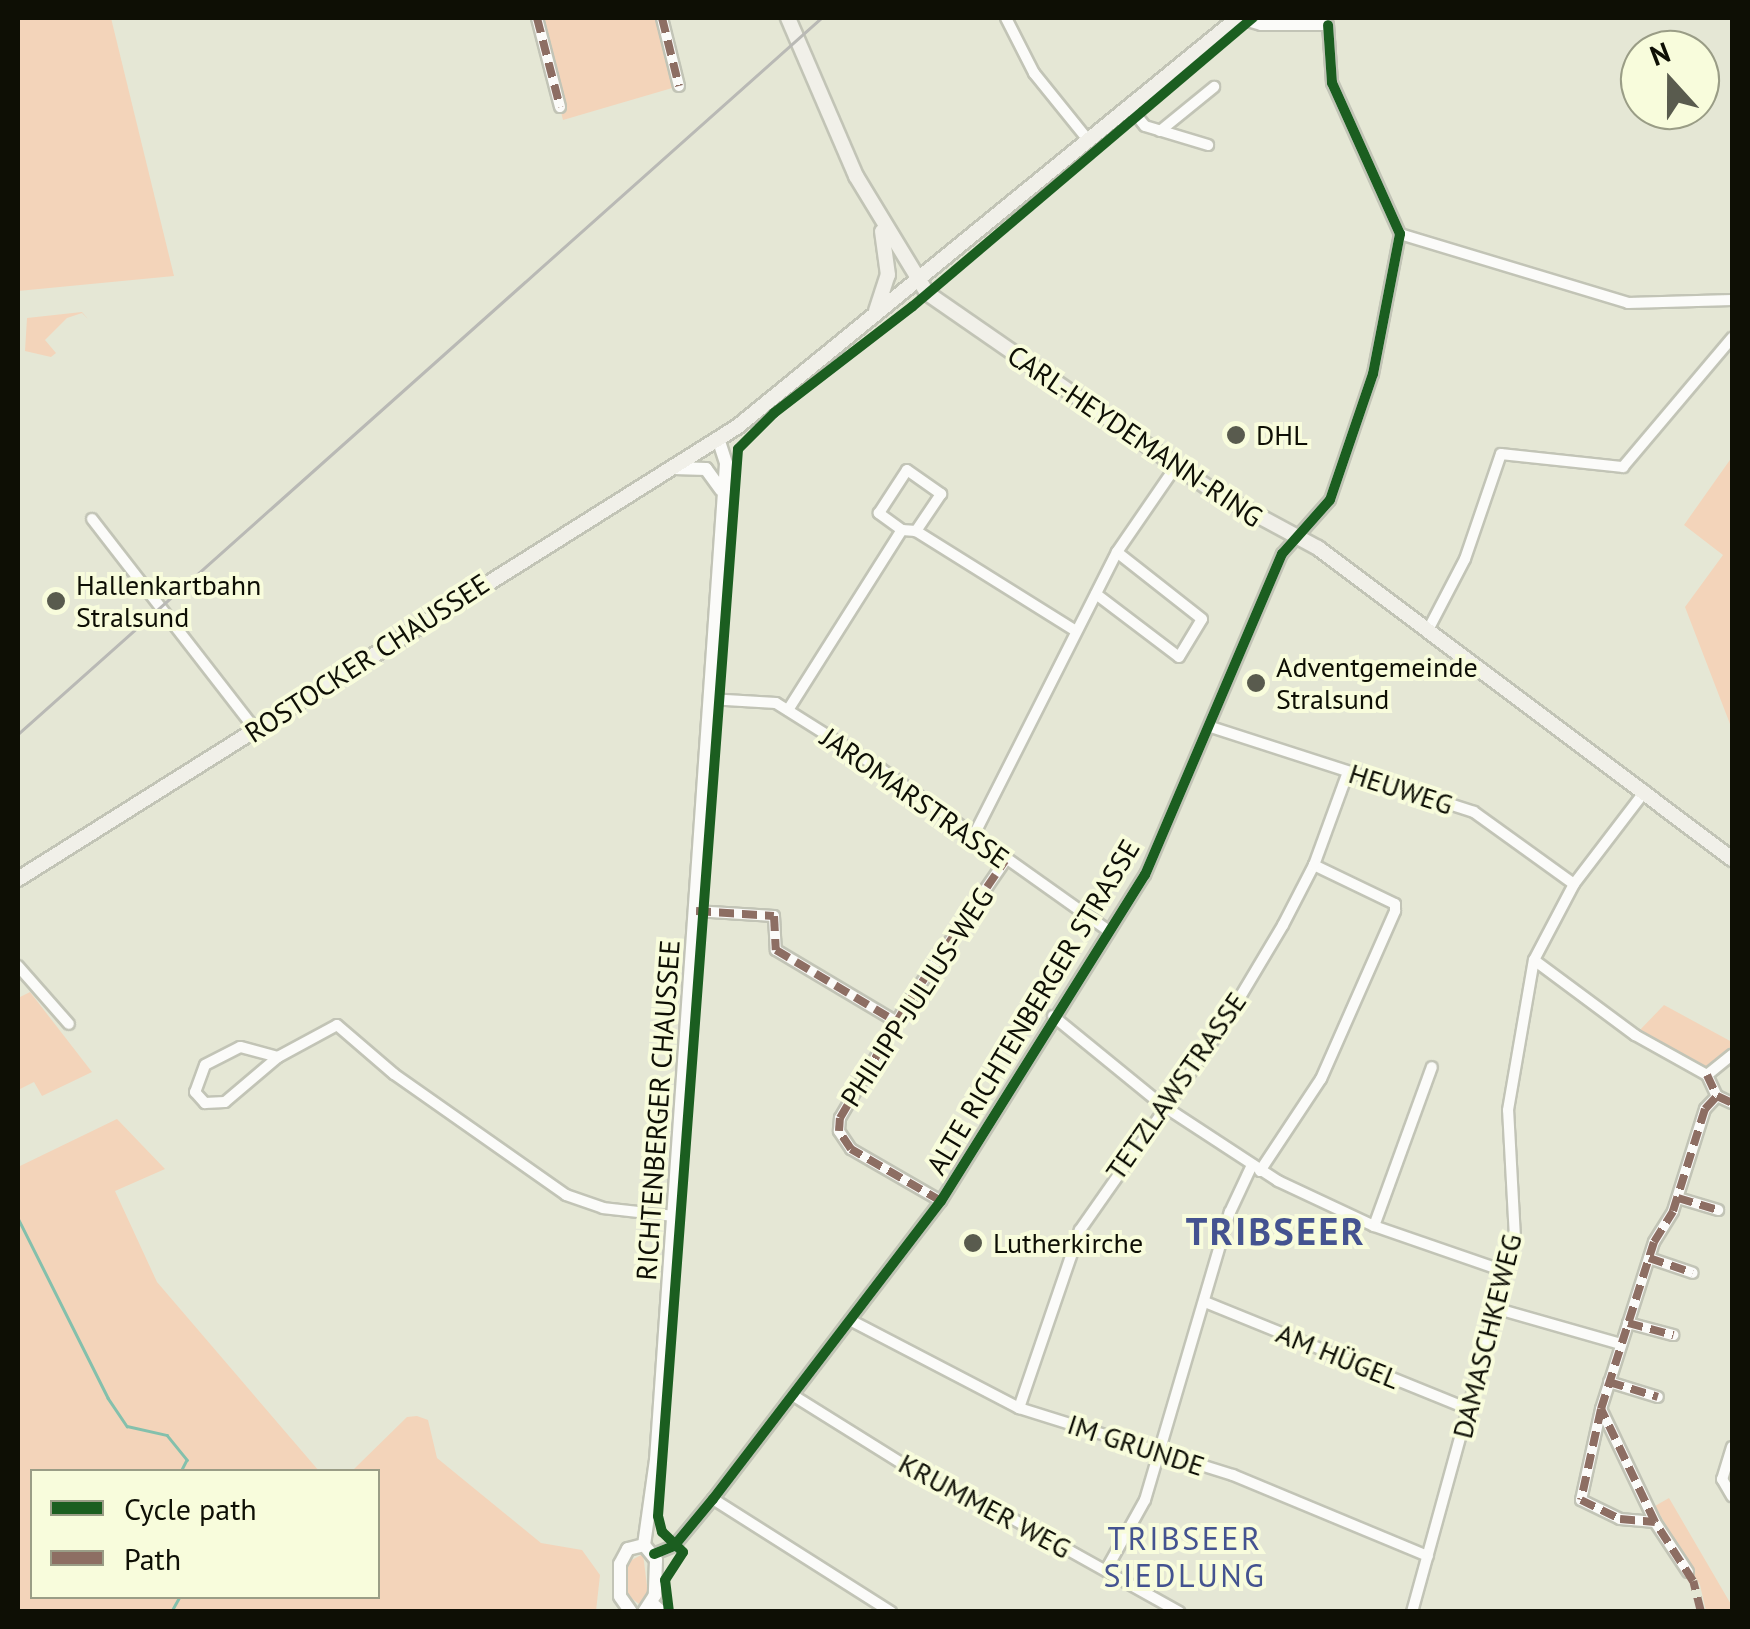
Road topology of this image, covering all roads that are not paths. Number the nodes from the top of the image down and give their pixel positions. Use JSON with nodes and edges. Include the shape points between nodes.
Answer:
{"nodes":[{"id":1,"x":536,"y":18,"type":"edge"},
{"id":2,"x":662,"y":18,"type":"edge"},
{"id":3,"x":788,"y":18,"type":"edge"},
{"id":4,"x":1006,"y":18,"type":"edge"},
{"id":5,"x":1241,"y":20,"type":"edge"},
{"id":6,"x":1331,"y":21,"type":"edge"},
{"id":7,"x":679,"y":86,"type":"dead end"},
{"id":8,"x":1214,"y":87,"type":"dead end"},
{"id":9,"x":560,"y":106,"type":"dead end"},
{"id":10,"x":1130,"y":107,"type":"junction"},
{"id":11,"x":1160,"y":131,"type":"junction"},
{"id":12,"x":1088,"y":140,"type":"junction"},
{"id":13,"x":1208,"y":145,"type":"dead end"},
{"id":14,"x":883,"y":225,"type":"junction"},
{"id":15,"x":1400,"y":234,"type":"junction"},
{"id":16,"x":915,"y":280,"type":"junction"},
{"id":17,"x":1732,"y":300,"type":"edge"},
{"id":18,"x":874,"y":316,"type":"junction"},
{"id":19,"x":1732,"y":338,"type":"edge"},
{"id":20,"x":718,"y":439,"type":"junction"},
{"id":21,"x":1176,"y":466,"type":"junction"},
{"id":22,"x":662,"y":472,"type":"junction"},
{"id":23,"x":723,"y":500,"type":"junction"},
{"id":24,"x":92,"y":519,"type":"dead end"},
{"id":25,"x":902,"y":530,"type":"junction"},
{"id":26,"x":916,"y":531,"type":"junction"},
{"id":27,"x":1294,"y":538,"type":"junction"},
{"id":28,"x":1118,"y":552,"type":"junction"},
{"id":29,"x":1096,"y":594,"type":"junction"},
{"id":30,"x":1076,"y":632,"type":"junction"},
{"id":31,"x":1428,"y":632,"type":"junction"},
{"id":32,"x":709,"y":699,"type":"junction"},
{"id":33,"x":788,"y":710,"type":"junction"},
{"id":34,"x":1211,"y":726,"type":"junction"},
{"id":35,"x":255,"y":729,"type":"junction"},
{"id":36,"x":1348,"y":772,"type":"junction"},
{"id":37,"x":1645,"y":792,"type":"junction"},
{"id":38,"x":974,"y":836,"type":"junction"},
{"id":39,"x":1732,"y":859,"type":"edge"},
{"id":40,"x":1006,"y":861,"type":"junction"},
{"id":41,"x":1314,"y":866,"type":"junction"},
{"id":42,"x":18,"y":879,"type":"edge"},
{"id":43,"x":1574,"y":884,"type":"junction"},
{"id":44,"x":695,"y":911,"type":"junction"},
{"id":45,"x":1110,"y":931,"type":"junction"},
{"id":46,"x":1534,"y":960,"type":"junction"},
{"id":47,"x":18,"y":966,"type":"edge"},
{"id":48,"x":1053,"y":1016,"type":"junction"},
{"id":49,"x":897,"y":1022,"type":"junction"},
{"id":50,"x":69,"y":1024,"type":"dead end"},
{"id":51,"x":1732,"y":1054,"type":"edge"},
{"id":52,"x":278,"y":1057,"type":"junction"},
{"id":53,"x":1432,"y":1067,"type":"dead end"},
{"id":54,"x":1707,"y":1075,"type":"junction"},
{"id":55,"x":1717,"y":1096,"type":"junction"},
{"id":56,"x":1732,"y":1103,"type":"edge"},
{"id":57,"x":1162,"y":1105,"type":"junction"},
{"id":58,"x":1256,"y":1168,"type":"junction"},
{"id":59,"x":1678,"y":1198,"type":"junction"},
{"id":60,"x":941,"y":1201,"type":"junction"},
{"id":61,"x":1718,"y":1210,"type":"dead end"},
{"id":62,"x":674,"y":1216,"type":"junction"},
{"id":63,"x":1374,"y":1226,"type":"junction"},
{"id":64,"x":1650,"y":1258,"type":"junction"},
{"id":65,"x":1507,"y":1272,"type":"junction"},
{"id":66,"x":1694,"y":1273,"type":"dead end"},
{"id":67,"x":1205,"y":1302,"type":"junction"},
{"id":68,"x":1498,"y":1309,"type":"junction"},
{"id":69,"x":850,"y":1320,"type":"junction"},
{"id":70,"x":1628,"y":1323,"type":"junction"},
{"id":71,"x":1673,"y":1335,"type":"dead end"},
{"id":72,"x":1622,"y":1344,"type":"junction"},
{"id":73,"x":1610,"y":1382,"type":"junction"},
{"id":74,"x":794,"y":1396,"type":"junction"},
{"id":75,"x":1658,"y":1397,"type":"dead end"},
{"id":76,"x":1020,"y":1408,"type":"junction"},
{"id":77,"x":1471,"y":1410,"type":"junction"},
{"id":78,"x":1600,"y":1410,"type":"junction"},
{"id":79,"x":1732,"y":1447,"type":"edge"},
{"id":80,"x":1161,"y":1453,"type":"junction"},
{"id":81,"x":1732,"y":1496,"type":"edge"},
{"id":82,"x":714,"y":1499,"type":"junction"},
{"id":83,"x":1655,"y":1522,"type":"junction"},
{"id":84,"x":649,"y":1550,"type":"junction"},
{"id":85,"x":1428,"y":1556,"type":"junction"},
{"id":86,"x":1106,"y":1570,"type":"junction"},
{"id":87,"x":1688,"y":1572,"type":"dead end"},
{"id":88,"x":653,"y":1609,"type":"edge"},
{"id":89,"x":631,"y":1612,"type":"edge"},
{"id":90,"x":891,"y":1612,"type":"edge"},
{"id":91,"x":1178,"y":1612,"type":"edge"},
{"id":92,"x":1412,"y":1612,"type":"edge"}],
"edges":[{"from":1,"to":9,"type":"street"},
{"from":2,"to":7,"type":"street"},
{"from":3,"to":14,"type":"main road","name":"CARL-HEYDEMANN-RING","via":[[816,93]]},
{"from":4,"to":12,"type":"street","via":[[1034,73]]},
{"from":5,"to":6,"type":"street"},
{"from":5,"to":10,"type":"main road","name":"ROSTOCKER CHAUSSEE"},
{"from":6,"to":15,"type":"street","via":[[1332,83]]},
{"from":8,"to":11,"type":"street"},
{"from":10,"to":11,"type":"street","via":[[1145,126]]},
{"from":10,"to":12,"type":"main road","name":"ROSTOCKER CHAUSSEE"},
{"from":11,"to":13,"type":"street"},
{"from":12,"to":16,"type":"main road","name":"ROSTOCKER CHAUSSEE"},
{"from":14,"to":16,"type":"main road","name":"CARL-HEYDEMANN-RING"},
{"from":14,"to":18,"type":"main road","via":[[888,275]]},
{"from":15,"to":17,"type":"street","via":[[1628,303]]},
{"from":15,"to":27,"type":"street","name":"ALTE RICHTENBERGER STRASSE","via":[[1373,374],[1330,500]]},
{"from":16,"to":18,"type":"main road","name":"ROSTOCKER CHAUSSEE"},
{"from":16,"to":21,"type":"main road","name":"CARL-HEYDEMANN-RING"},
{"from":18,"to":20,"type":"main road","name":"ROSTOCKER CHAUSSEE"},
{"from":19,"to":31,"type":"street","via":[[1622,467],[1501,454],[1466,559]]},
{"from":20,"to":22,"type":"main road","name":"ROSTOCKER CHAUSSEE"},
{"from":20,"to":23,"type":"street","name":"RICHTENBERGER CHAUSSEE","via":[[726,462]]},
{"from":21,"to":27,"type":"main road","name":"CARL-HEYDEMANN-RING"},
{"from":21,"to":28,"type":"street"},
{"from":22,"to":23,"type":"street","via":[[706,469]]},
{"from":22,"to":35,"type":"main road","name":"ROSTOCKER CHAUSSEE"},
{"from":23,"to":32,"type":"street","name":"RICHTENBERGER CHAUSSEE"},
{"from":24,"to":35,"type":"street"},
{"from":25,"to":26,"type":"street"},
{"from":25,"to":26,"type":"street","via":[[878,513],[907,470],[941,494]]},
{"from":25,"to":33,"type":"street"},
{"from":26,"to":30,"type":"street"},
{"from":27,"to":31,"type":"main road","name":"CARL-HEYDEMANN-RING","via":[[1318,548]]},
{"from":27,"to":34,"type":"street","name":"ALTE RICHTENBERGER STRASSE"},
{"from":28,"to":29,"type":"street"},
{"from":28,"to":29,"type":"street","via":[[1202,619],[1178,657]]},
{"from":29,"to":30,"type":"street"},
{"from":30,"to":38,"type":"street"},
{"from":31,"to":37,"type":"main road","name":"CARL-HEYDEMANN-RING"},
{"from":32,"to":33,"type":"street","name":"JAROMARSTRASSE","via":[[776,703]]},
{"from":32,"to":44,"type":"street","name":"RICHTENBERGER CHAUSSEE"},
{"from":33,"to":38,"type":"street","name":"JAROMARSTRASSE"},
{"from":34,"to":36,"type":"street","name":"HEUWEG"},
{"from":34,"to":45,"type":"street","name":"ALTE RICHTENBERGER STRASSE","via":[[1145,875]]},
{"from":35,"to":42,"type":"main road","name":"ROSTOCKER CHAUSSEE"},
{"from":36,"to":41,"type":"street","name":"TETZLAWSTRASSE"},
{"from":36,"to":43,"type":"street","name":"HEUWEG","via":[[1474,812]]},
{"from":37,"to":39,"type":"main road","name":"CARL-HEYDEMANN-RING"},
{"from":37,"to":43,"type":"street","name":"DAMASCHKEWEG"},
{"from":38,"to":40,"type":"street","name":"JAROMARSTRASSE"},
{"from":40,"to":45,"type":"street","name":"JAROMARSTRASSE"},
{"from":40,"to":49,"type":"street","name":"PHILIPP-JULIUS-WEG"},
{"from":41,"to":57,"type":"street","name":"TETZLAWSTRASSE","via":[[1224,1024]]},
{"from":41,"to":58,"type":"street","via":[[1395,904],[1321,1079]]},
{"from":43,"to":46,"type":"street","name":"DAMASCHKEWEG"},
{"from":44,"to":49,"type":"street","via":[[774,916],[776,950]]},
{"from":44,"to":62,"type":"street","name":"RICHTENBERGER CHAUSSEE"},
{"from":45,"to":48,"type":"street","name":"ALTE RICHTENBERGER STRASSE"},
{"from":46,"to":54,"type":"street","via":[[1634,1035]]},
{"from":46,"to":65,"type":"street","name":"DAMASCHKEWEG","via":[[1508,1110],[1516,1210]]},
{"from":47,"to":50,"type":"street"},
{"from":48,"to":57,"type":"street"},
{"from":48,"to":60,"type":"street","name":"ALTE RICHTENBERGER STRASSE"},
{"from":49,"to":60,"type":"street","name":"PHILIPP-JULIUS-WEG","via":[[839,1130],[851,1149]]},
{"from":51,"to":54,"type":"street"},
{"from":52,"to":52,"type":"street","via":[[225,1102],[205,1103],[195,1092],[205,1066],[240,1047]]},
{"from":52,"to":62,"type":"street","via":[[337,1025],[394,1074],[566,1195],[603,1208]]},
{"from":53,"to":63,"type":"street"},
{"from":54,"to":55,"type":"street"},
{"from":55,"to":56,"type":"street"},
{"from":55,"to":59,"type":"street","via":[[1705,1110]]},
{"from":57,"to":58,"type":"street"},
{"from":57,"to":76,"type":"street","name":"TETZLAWSTRASSE","via":[[1080,1230]]},
{"from":58,"to":63,"type":"street"},
{"from":58,"to":67,"type":"street","via":[[1230,1212]]},
{"from":59,"to":61,"type":"street"},
{"from":59,"to":64,"type":"street"},
{"from":60,"to":69,"type":"street","name":"ALTE RICHTENBERGER STRASSE"},
{"from":62,"to":84,"type":"street","name":"RICHTENBERGER CHAUSSEE"},
{"from":63,"to":65,"type":"street"},
{"from":64,"to":66,"type":"street"},
{"from":64,"to":70,"type":"street"},
{"from":65,"to":68,"type":"street","name":"DAMASCHKEWEG"},
{"from":67,"to":77,"type":"street","name":"AM HÜGEL"},
{"from":67,"to":80,"type":"street"},
{"from":68,"to":72,"type":"street"},
{"from":68,"to":77,"type":"street","name":"DAMASCHKEWEG"},
{"from":69,"to":74,"type":"street","name":"ALTE RICHTENBERGER STRASSE"},
{"from":69,"to":76,"type":"street","name":"IM GRUNDE"},
{"from":70,"to":71,"type":"street"},
{"from":70,"to":72,"type":"street"},
{"from":72,"to":73,"type":"street"},
{"from":73,"to":75,"type":"street"},
{"from":73,"to":78,"type":"street"},
{"from":74,"to":82,"type":"street","name":"ALTE RICHTENBERGER STRASSE"},
{"from":74,"to":86,"type":"street","name":"KRUMMER WEG","via":[[930,1480]]},
{"from":76,"to":80,"type":"street","name":"IM GRUNDE"},
{"from":77,"to":85,"type":"street","name":"DAMASCHKEWEG"},
{"from":78,"to":83,"type":"street"},
{"from":78,"to":83,"type":"street","via":[[1580,1500],[1620,1519]]},
{"from":79,"to":81,"type":"street","via":[[1722,1479]]},
{"from":80,"to":85,"type":"street","name":"IM GRUNDE","via":[[1232,1475]]},
{"from":80,"to":86,"type":"street","via":[[1145,1500]]},
{"from":82,"to":84,"type":"street","name":"ALTE RICHTENBERGER STRASSE","via":[[674,1546]]},
{"from":82,"to":90,"type":"street"},
{"from":83,"to":87,"type":"street"},
{"from":84,"to":88,"type":"street","name":"RICHTENBERGER CHAUSSEE"},
{"from":84,"to":89,"type":"street","via":[[628,1549],[620,1564],[620,1596]]},
{"from":85,"to":92,"type":"street","name":"DAMASCHKEWEG"},
{"from":86,"to":91,"type":"street","name":"KRUMMER WEG"}]}
